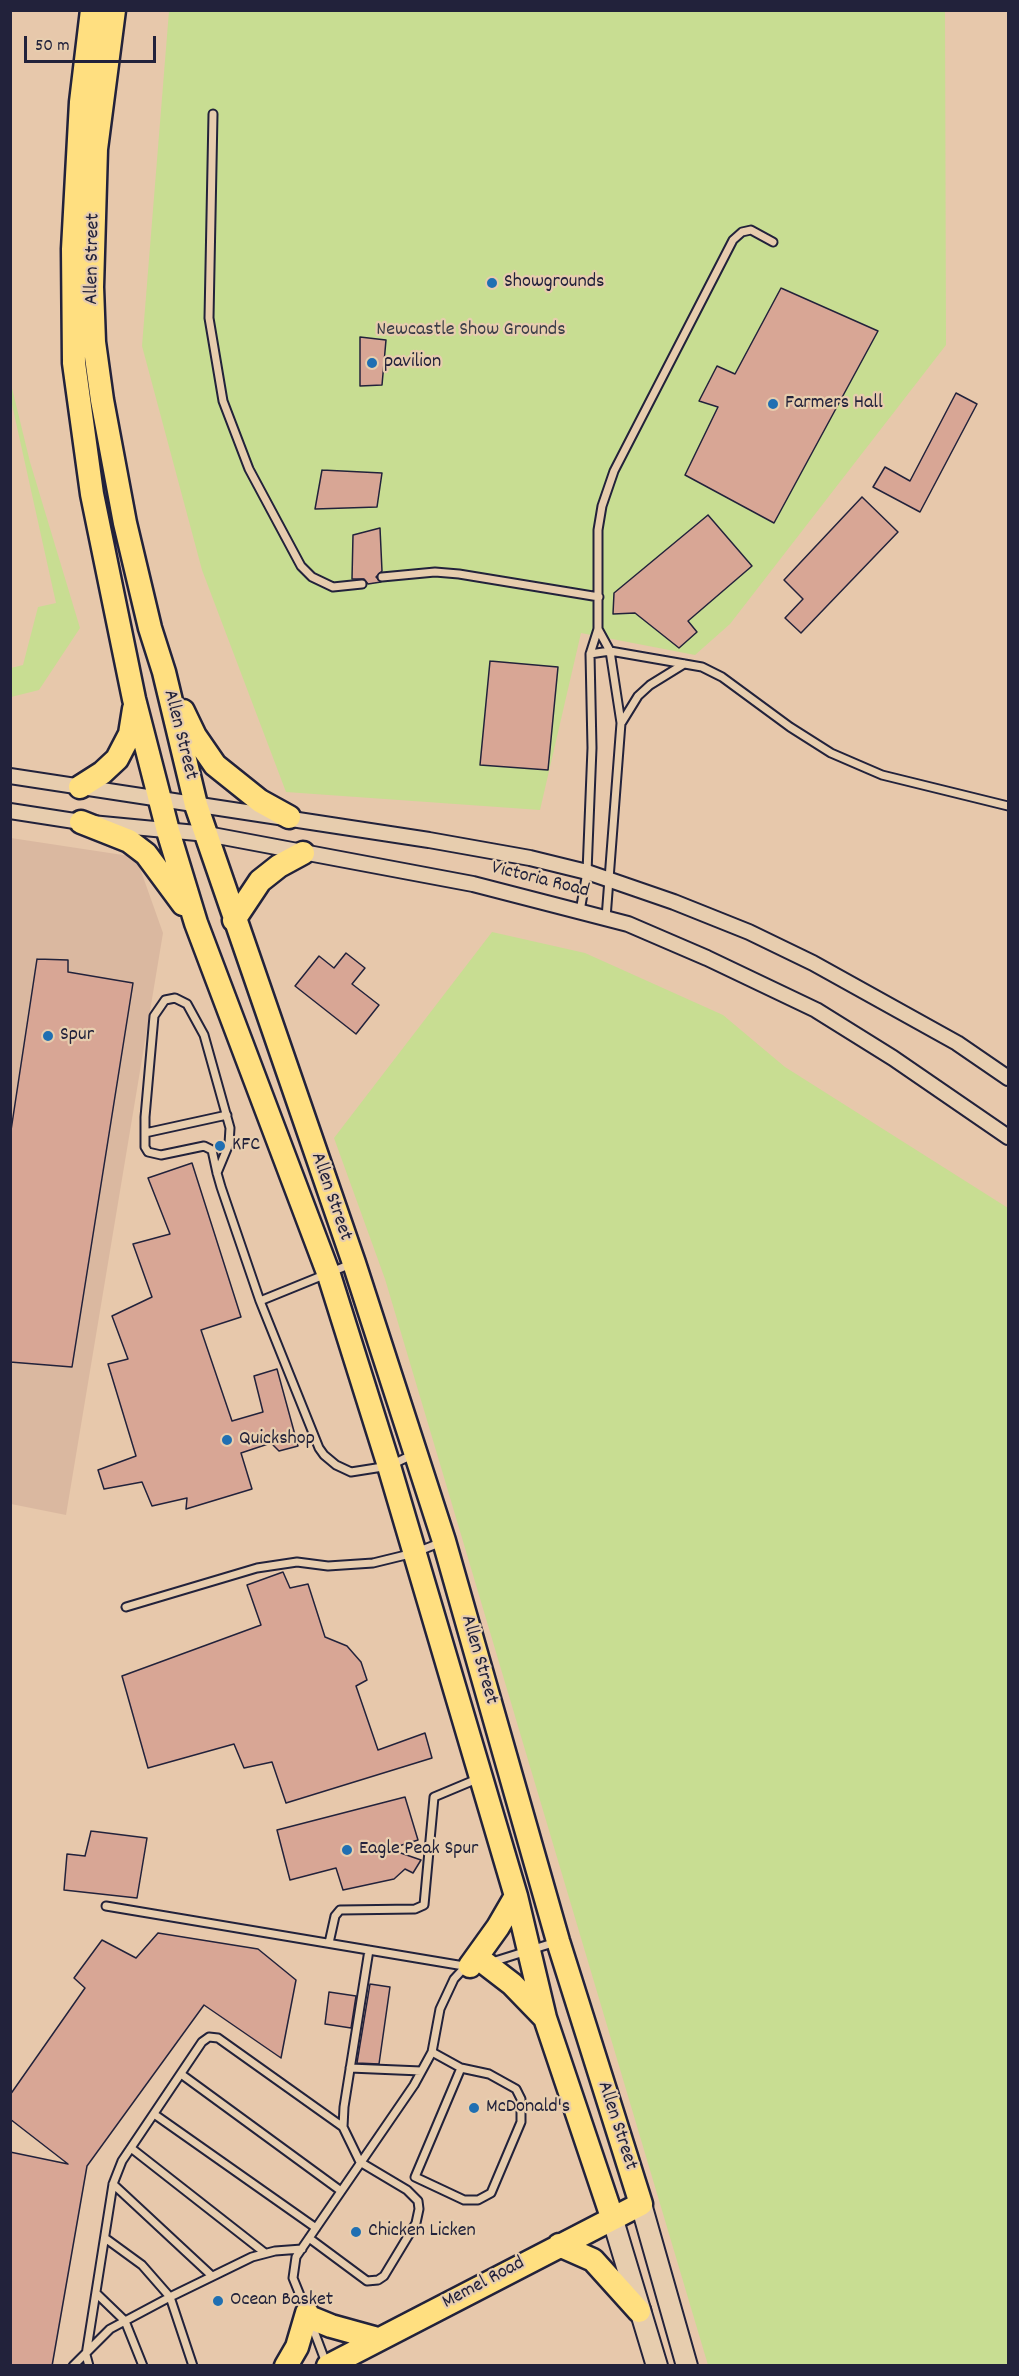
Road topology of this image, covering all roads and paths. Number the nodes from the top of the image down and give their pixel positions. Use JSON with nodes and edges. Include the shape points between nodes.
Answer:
{"nodes":[{"id":1,"x":92,"y":10,"type":"edge"},
{"id":2,"x":114,"y":10,"type":"edge"},
{"id":3,"x":213,"y":114,"type":"dead end"},
{"id":4,"x":773,"y":242,"type":"dead end"},
{"id":5,"x":382,"y":577,"type":"dead end"},
{"id":6,"x":362,"y":584,"type":"dead end"},
{"id":7,"x":599,"y":597,"type":"junction"},
{"id":8,"x":598,"y":629,"type":"junction"},
{"id":9,"x":610,"y":651,"type":"junction"},
{"id":10,"x":590,"y":654,"type":"junction"},
{"id":11,"x":684,"y":664,"type":"junction"},
{"id":12,"x":164,"y":672,"type":"junction"},
{"id":13,"x":134,"y":699,"type":"junction"},
{"id":14,"x":621,"y":723,"type":"junction"},
{"id":15,"x":10,"y":776,"type":"edge"},
{"id":16,"x":80,"y":787,"type":"junction"},
{"id":17,"x":159,"y":799,"type":"junction"},
{"id":18,"x":196,"y":805,"type":"junction"},
{"id":19,"x":1008,"y":806,"type":"edge"},
{"id":20,"x":10,"y":811,"type":"edge"},
{"id":21,"x":289,"y":817,"type":"junction"},
{"id":22,"x":81,"y":822,"type":"junction"},
{"id":23,"x":168,"y":831,"type":"junction"},
{"id":24,"x":207,"y":834,"type":"junction"},
{"id":25,"x":303,"y":853,"type":"junction"},
{"id":26,"x":587,"y":872,"type":"junction"},
{"id":27,"x":611,"y":880,"type":"junction"},
{"id":28,"x":580,"y":911,"type":"junction"},
{"id":29,"x":606,"y":918,"type":"junction"},
{"id":30,"x":234,"y":920,"type":"junction"},
{"id":31,"x":196,"y":923,"type":"junction"},
{"id":32,"x":1008,"y":1078,"type":"edge"},
{"id":33,"x":227,"y":1115,"type":"junction"},
{"id":34,"x":145,"y":1133,"type":"junction"},
{"id":35,"x":1008,"y":1137,"type":"edge"},
{"id":36,"x":217,"y":1173,"type":"junction"},
{"id":37,"x":354,"y":1263,"type":"junction"},
{"id":38,"x":329,"y":1275,"type":"junction"},
{"id":39,"x":260,"y":1301,"type":"junction"},
{"id":40,"x":416,"y":1454,"type":"junction"},
{"id":41,"x":389,"y":1466,"type":"junction"},
{"id":42,"x":444,"y":1541,"type":"junction"},
{"id":43,"x":414,"y":1553,"type":"junction"},
{"id":44,"x":126,"y":1607,"type":"dead end"},
{"id":45,"x":486,"y":1687,"type":"junction"},
{"id":46,"x":457,"y":1696,"type":"junction"},
{"id":47,"x":481,"y":1778,"type":"junction"},
{"id":48,"x":516,"y":1896,"type":"junction"},
{"id":49,"x":106,"y":1906,"type":"dead end"},
{"id":50,"x":558,"y":1941,"type":"junction"},
{"id":51,"x":329,"y":1943,"type":"junction"},
{"id":52,"x":369,"y":1950,"type":"junction"},
{"id":53,"x":529,"y":1952,"type":"junction"},
{"id":54,"x":473,"y":1965,"type":"junction"},
{"id":55,"x":545,"y":2018,"type":"junction"},
{"id":56,"x":432,"y":2052,"type":"junction"},
{"id":57,"x":350,"y":2068,"type":"junction"},
{"id":58,"x":461,"y":2068,"type":"junction"},
{"id":59,"x":421,"y":2071,"type":"junction"},
{"id":60,"x":181,"y":2074,"type":"junction"},
{"id":61,"x":154,"y":2114,"type":"junction"},
{"id":62,"x":343,"y":2127,"type":"junction"},
{"id":63,"x":131,"y":2148,"type":"junction"},
{"id":64,"x":360,"y":2162,"type":"junction"},
{"id":65,"x":415,"y":2176,"type":"junction"},
{"id":66,"x":113,"y":2184,"type":"junction"},
{"id":67,"x":407,"y":2190,"type":"junction"},
{"id":68,"x":341,"y":2191,"type":"junction"},
{"id":69,"x":640,"y":2205,"type":"junction"},
{"id":70,"x":612,"y":2217,"type":"junction"},
{"id":71,"x":316,"y":2228,"type":"junction"},
{"id":72,"x":105,"y":2238,"type":"junction"},
{"id":73,"x":309,"y":2238,"type":"junction"},
{"id":74,"x":559,"y":2245,"type":"junction"},
{"id":75,"x":302,"y":2249,"type":"junction"},
{"id":76,"x":265,"y":2253,"type":"junction"},
{"id":77,"x":212,"y":2276,"type":"junction"},
{"id":78,"x":96,"y":2293,"type":"junction"},
{"id":79,"x":170,"y":2297,"type":"junction"},
{"id":80,"x":639,"y":2311,"type":"junction"},
{"id":81,"x":308,"y":2315,"type":"junction"},
{"id":82,"x":125,"y":2321,"type":"junction"},
{"id":83,"x":378,"y":2339,"type":"junction"},
{"id":84,"x":86,"y":2355,"type":"junction"},
{"id":85,"x":73,"y":2366,"type":"edge"},
{"id":86,"x":89,"y":2366,"type":"edge"},
{"id":87,"x":143,"y":2366,"type":"edge"},
{"id":88,"x":193,"y":2366,"type":"edge"},
{"id":89,"x":286,"y":2366,"type":"edge"},
{"id":90,"x":328,"y":2366,"type":"edge"},
{"id":91,"x":657,"y":2366,"type":"edge"},
{"id":92,"x":687,"y":2366,"type":"edge"}],
"edges":[{"from":1,"to":13,"type":"main road","name":"Allen Street","via":[[81,102],[73,249],[74,363],[94,505]]},
{"from":2,"to":12,"type":"main road","name":"Allen Street","via":[[96,149],[94,342],[125,523]]},
{"from":3,"to":6,"type":"lane","via":[[209,318],[223,401],[249,469],[301,566],[312,577],[333,587]]},
{"from":4,"to":7,"type":"lane","via":[[751,230],[733,240],[614,471],[598,530]]},
{"from":5,"to":7,"type":"lane","via":[[459,574]]},
{"from":7,"to":8,"type":"lane"},
{"from":8,"to":9,"type":"lane"},
{"from":8,"to":10,"type":"lane"},
{"from":9,"to":10,"type":"lane"},
{"from":9,"to":11,"type":"lane"},
{"from":9,"to":14,"type":"lane"},
{"from":10,"to":26,"type":"lane","via":[[592,748]]},
{"from":11,"to":14,"type":"lane","via":[[638,696]]},
{"from":11,"to":19,"type":"lane","via":[[722,677],[811,742],[882,775]]},
{"from":12,"to":18,"type":"main road","name":"Allen Street"},
{"from":12,"to":21,"type":"main road","via":[[195,736],[215,765],[252,795]]},
{"from":13,"to":16,"type":"main road","via":[[130,734],[117,759]]},
{"from":13,"to":17,"type":"main road","name":"Allen Street"},
{"from":14,"to":27,"type":"lane"},
{"from":15,"to":16,"type":"street"},
{"from":16,"to":17,"type":"street"},
{"from":17,"to":18,"type":"street"},
{"from":17,"to":23,"type":"main road","name":"Allen Street"},
{"from":18,"to":21,"type":"street"},
{"from":18,"to":24,"type":"main road","name":"Allen Street"},
{"from":20,"to":22,"type":"street","name":"Victoria Road"},
{"from":21,"to":26,"type":"street","via":[[530,858]]},
{"from":22,"to":23,"type":"street","name":"Victoria Road"},
{"from":22,"to":31,"type":"main road","via":[[129,841],[146,854]]},
{"from":23,"to":24,"type":"street","name":"Victoria Road"},
{"from":23,"to":31,"type":"main road","name":"Allen Street"},
{"from":24,"to":25,"type":"street","name":"Victoria Road"},
{"from":24,"to":30,"type":"main road","name":"Allen Street"},
{"from":25,"to":28,"type":"street","name":"Victoria Road","via":[[473,884]]},
{"from":25,"to":30,"type":"main road","via":[[260,881]]},
{"from":26,"to":27,"type":"street"},
{"from":26,"to":28,"type":"lane"},
{"from":27,"to":29,"type":"lane"},
{"from":27,"to":32,"type":"street","via":[[749,932],[813,963],[948,1038]]},
{"from":28,"to":29,"type":"street","name":"Victoria Road"},
{"from":29,"to":35,"type":"street","name":"Victoria Road","via":[[708,958],[816,1010]]},
{"from":30,"to":37,"type":"main road","name":"Allen Street"},
{"from":31,"to":38,"type":"main road","name":"Allen Street"},
{"from":33,"to":34,"type":"lane"},
{"from":33,"to":34,"type":"lane","via":[[204,1035],[187,1004],[175,998],[165,1000],[154,1016]]},
{"from":33,"to":36,"type":"lane","via":[[229,1144]]},
{"from":34,"to":36,"type":"lane","via":[[145,1147],[153,1154],[208,1147]]},
{"from":36,"to":39,"type":"lane"},
{"from":37,"to":38,"type":"lane"},
{"from":37,"to":40,"type":"main road","name":"Allen Street"},
{"from":38,"to":39,"type":"lane"},
{"from":38,"to":41,"type":"main road","name":"Allen Street"},
{"from":39,"to":41,"type":"lane","via":[[324,1455],[351,1472]]},
{"from":40,"to":41,"type":"lane"},
{"from":40,"to":42,"type":"main road","name":"Allen Street"},
{"from":41,"to":43,"type":"main road","name":"Allen Street"},
{"from":42,"to":43,"type":"lane"},
{"from":42,"to":45,"type":"main road","name":"Allen Street"},
{"from":43,"to":44,"type":"lane","via":[[356,1565],[282,1563]]},
{"from":43,"to":46,"type":"main road","name":"Allen Street"},
{"from":45,"to":46,"type":"main road"},
{"from":45,"to":50,"type":"main road","name":"Allen Street"},
{"from":46,"to":47,"type":"main road","name":"Allen Street"},
{"from":47,"to":48,"type":"main road","name":"Allen Street"},
{"from":47,"to":51,"type":"lane","via":[[434,1797],[424,1905],[415,1909],[340,1910]]},
{"from":48,"to":53,"type":"main road","name":"Allen Street"},
{"from":48,"to":54,"type":"main road"},
{"from":49,"to":51,"type":"lane"},
{"from":50,"to":53,"type":"lane"},
{"from":50,"to":69,"type":"main road","name":"Allen Street"},
{"from":51,"to":52,"type":"lane"},
{"from":52,"to":54,"type":"lane"},
{"from":52,"to":57,"type":"lane"},
{"from":53,"to":54,"type":"lane"},
{"from":53,"to":55,"type":"main road","name":"Allen Street"},
{"from":54,"to":55,"type":"main road","via":[[512,1984]]},
{"from":54,"to":56,"type":"lane","via":[[454,1979],[440,2009]]},
{"from":55,"to":70,"type":"main road","name":"Allen Street"},
{"from":56,"to":58,"type":"lane"},
{"from":56,"to":59,"type":"lane"},
{"from":57,"to":59,"type":"lane"},
{"from":57,"to":62,"type":"lane"},
{"from":58,"to":65,"type":"lane"},
{"from":58,"to":65,"type":"lane","via":[[489,2073],[516,2089],[520,2099],[520,2122],[491,2193],[478,2200],[464,2200]]},
{"from":59,"to":64,"type":"lane"},
{"from":60,"to":61,"type":"lane"},
{"from":60,"to":62,"type":"lane","via":[[202,2042],[209,2037],[218,2038]]},
{"from":60,"to":68,"type":"lane"},
{"from":61,"to":63,"type":"lane"},
{"from":61,"to":71,"type":"lane"},
{"from":62,"to":64,"type":"lane"},
{"from":63,"to":66,"type":"lane"},
{"from":63,"to":76,"type":"lane"},
{"from":64,"to":67,"type":"lane"},
{"from":64,"to":68,"type":"lane"},
{"from":65,"to":67,"type":"lane"},
{"from":66,"to":72,"type":"lane"},
{"from":66,"to":77,"type":"lane"},
{"from":67,"to":73,"type":"lane","via":[[418,2201],[416,2223],[378,2280],[368,2281]]},
{"from":68,"to":71,"type":"lane"},
{"from":69,"to":70,"type":"main road","name":"Memel Road"},
{"from":69,"to":92,"type":"street","name":"Allen Street"},
{"from":70,"to":74,"type":"main road","name":"Memel Road"},
{"from":70,"to":80,"type":"street","name":"Allen Street"},
{"from":71,"to":73,"type":"lane"},
{"from":72,"to":78,"type":"lane"},
{"from":72,"to":79,"type":"lane","via":[[142,2265]]},
{"from":73,"to":75,"type":"lane"},
{"from":74,"to":80,"type":"main road","via":[[598,2264]]},
{"from":74,"to":83,"type":"main road","name":"Memel Road"},
{"from":75,"to":76,"type":"lane"},
{"from":75,"to":81,"type":"lane","via":[[296,2258],[293,2278]]},
{"from":76,"to":77,"type":"lane"},
{"from":77,"to":79,"type":"lane"},
{"from":78,"to":82,"type":"lane"},
{"from":78,"to":84,"type":"lane"},
{"from":79,"to":82,"type":"lane"},
{"from":79,"to":88,"type":"lane"},
{"from":80,"to":91,"type":"street","name":"Allen Street"},
{"from":81,"to":83,"type":"main road"},
{"from":81,"to":89,"type":"main road"},
{"from":81,"to":90,"type":"lane"},
{"from":82,"to":84,"type":"lane","via":[[103,2334]]},
{"from":82,"to":87,"type":"lane"},
{"from":83,"to":90,"type":"main road","name":"Memel Road"},
{"from":84,"to":85,"type":"lane"},
{"from":84,"to":86,"type":"lane"}]}
